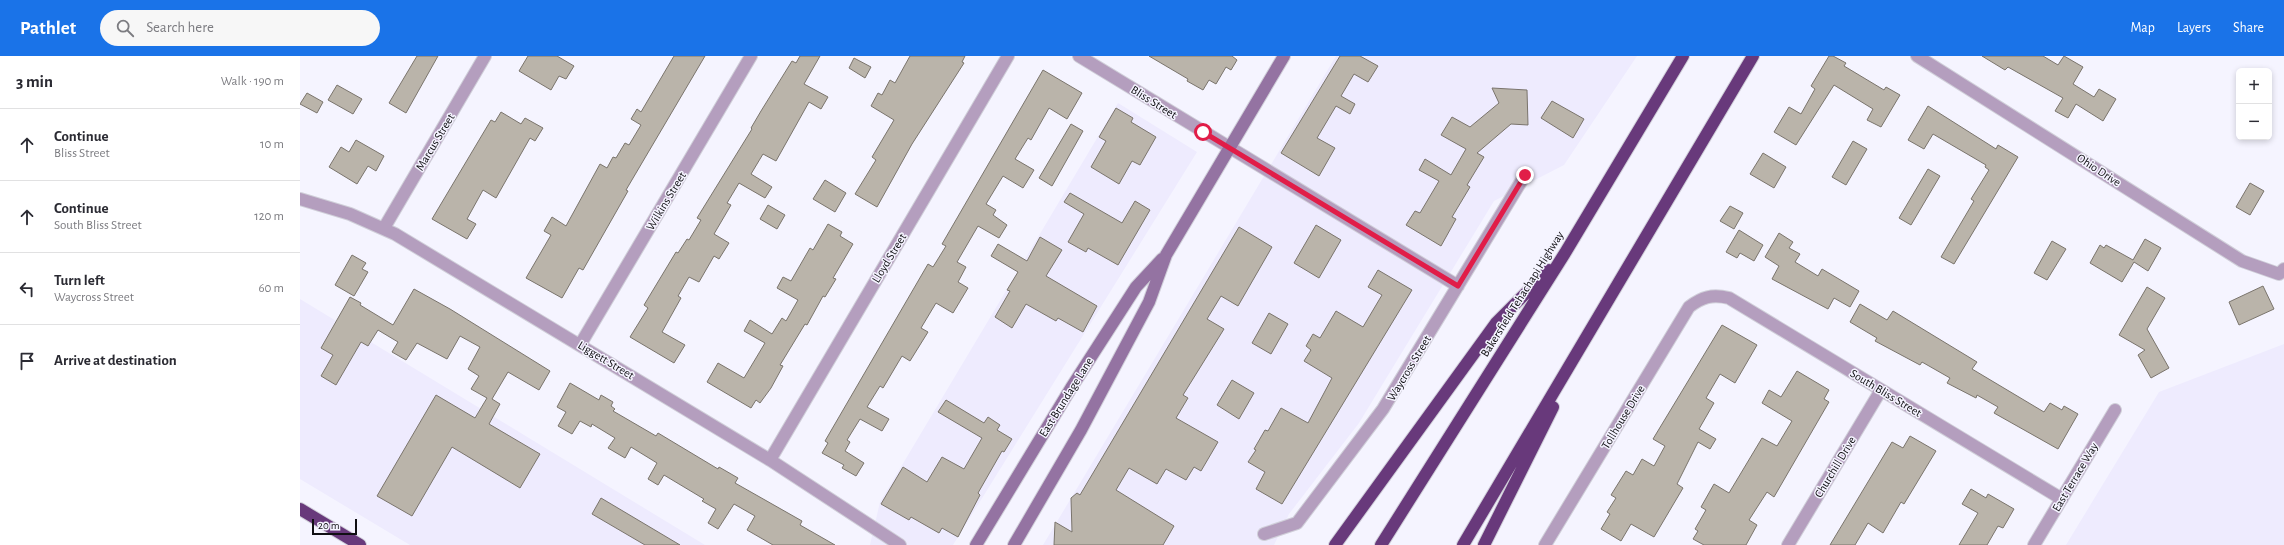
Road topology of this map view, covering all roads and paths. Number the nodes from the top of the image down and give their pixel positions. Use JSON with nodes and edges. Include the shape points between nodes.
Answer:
{"nodes":[{"id":1,"x":485,"y":56,"type":"edge"},
{"id":2,"x":751,"y":56,"type":"edge"},
{"id":3,"x":1008,"y":56,"type":"edge"},
{"id":4,"x":1079,"y":56,"type":"edge"},
{"id":5,"x":1284,"y":56,"type":"edge"},
{"id":6,"x":1683,"y":56,"type":"edge"},
{"id":7,"x":1753,"y":56,"type":"edge"},
{"id":8,"x":1917,"y":56,"type":"edge"},
{"id":9,"x":1229,"y":148,"type":"junction"},
{"id":10,"x":1525,"y":175,"type":"dead end"},
{"id":11,"x":300,"y":200,"type":"edge"},
{"id":12,"x":384,"y":228,"type":"junction"},
{"id":13,"x":1565,"y":253,"type":"junction"},
{"id":14,"x":1166,"y":255,"type":"junction"},
{"id":15,"x":2284,"y":269,"type":"edge"},
{"id":16,"x":1458,"y":286,"type":"junction"},
{"id":17,"x":1707,"y":296,"type":"joint"},
{"id":18,"x":1603,"y":309,"type":"junction"},
{"id":19,"x":580,"y":345,"type":"junction"},
{"id":20,"x":1881,"y":390,"type":"junction"},
{"id":21,"x":2116,"y":410,"type":"dead end"},
{"id":22,"x":770,"y":460,"type":"junction"},
{"id":23,"x":2062,"y":499,"type":"junction"},
{"id":24,"x":300,"y":509,"type":"edge"},
{"id":25,"x":1264,"y":534,"type":"dead end"},
{"id":26,"x":360,"y":545,"type":"edge"},
{"id":27,"x":900,"y":545,"type":"edge"},
{"id":28,"x":976,"y":545,"type":"edge"},
{"id":29,"x":1014,"y":545,"type":"edge"},
{"id":30,"x":1335,"y":545,"type":"edge"},
{"id":31,"x":1381,"y":545,"type":"edge"},
{"id":32,"x":1463,"y":545,"type":"edge"},
{"id":33,"x":1484,"y":545,"type":"edge"},
{"id":34,"x":1545,"y":545,"type":"edge"},
{"id":35,"x":1788,"y":545,"type":"edge"},
{"id":36,"x":2034,"y":545,"type":"edge"}],
"edges":[{"from":1,"to":12,"type":"street","name":"Marcus Street"},
{"from":2,"to":19,"type":"street","name":"Wilkins Street"},
{"from":3,"to":22,"type":"street","name":"Lloyd Street"},
{"from":4,"to":9,"type":"street","name":"Bliss Street"},
{"from":5,"to":9,"type":"main road","name":"East Brundage Lane"},
{"from":6,"to":13,"type":"highway","name":"Bakersfield Tehachapi Highway"},
{"from":7,"to":18,"type":"highway"},
{"from":8,"to":15,"type":"street","name":"Ohio Drive","via":[[2242,261],[2279,274]]},
{"from":9,"to":14,"type":"main road","name":"East Brundage Lane"},
{"from":9,"to":16,"type":"street"},
{"from":10,"to":16,"type":"street","name":"Waycross Street"},
{"from":11,"to":12,"type":"street","name":"Liggett Street","via":[[350,214]]},
{"from":12,"to":19,"type":"street","name":"Liggett Street"},
{"from":13,"to":30,"type":"highway","via":[[1496,323]]},
{"from":13,"to":31,"type":"highway","name":"Bakersfield Tehachapi Highway"},
{"from":14,"to":28,"type":"main road","name":"East Brundage Lane","via":[[1136,287],[1071,388]]},
{"from":14,"to":29,"type":"main road","name":"East Brundage Lane","via":[[1149,302],[1081,430]]},
{"from":16,"to":25,"type":"street","name":"Waycross Street","via":[[1383,409],[1296,523]]},
{"from":17,"to":20,"type":"street","name":"South Bliss Street","via":[[1729,298]]},
{"from":17,"to":34,"type":"street","name":"Tollhouse Drive","via":[[1689,307]]},
{"from":18,"to":32,"type":"highway"},
{"from":18,"to":33,"type":"highway"},
{"from":19,"to":22,"type":"street","name":"Liggett Street"},
{"from":20,"to":23,"type":"street","name":"South Bliss Street"},
{"from":20,"to":35,"type":"street","name":"Churchill Drive"},
{"from":21,"to":23,"type":"street","name":"East Terrace Way"},
{"from":22,"to":27,"type":"street","name":"Liggett Street"},
{"from":23,"to":36,"type":"street","name":"East Terrace Way"},
{"from":24,"to":26,"type":"highway"}]}
